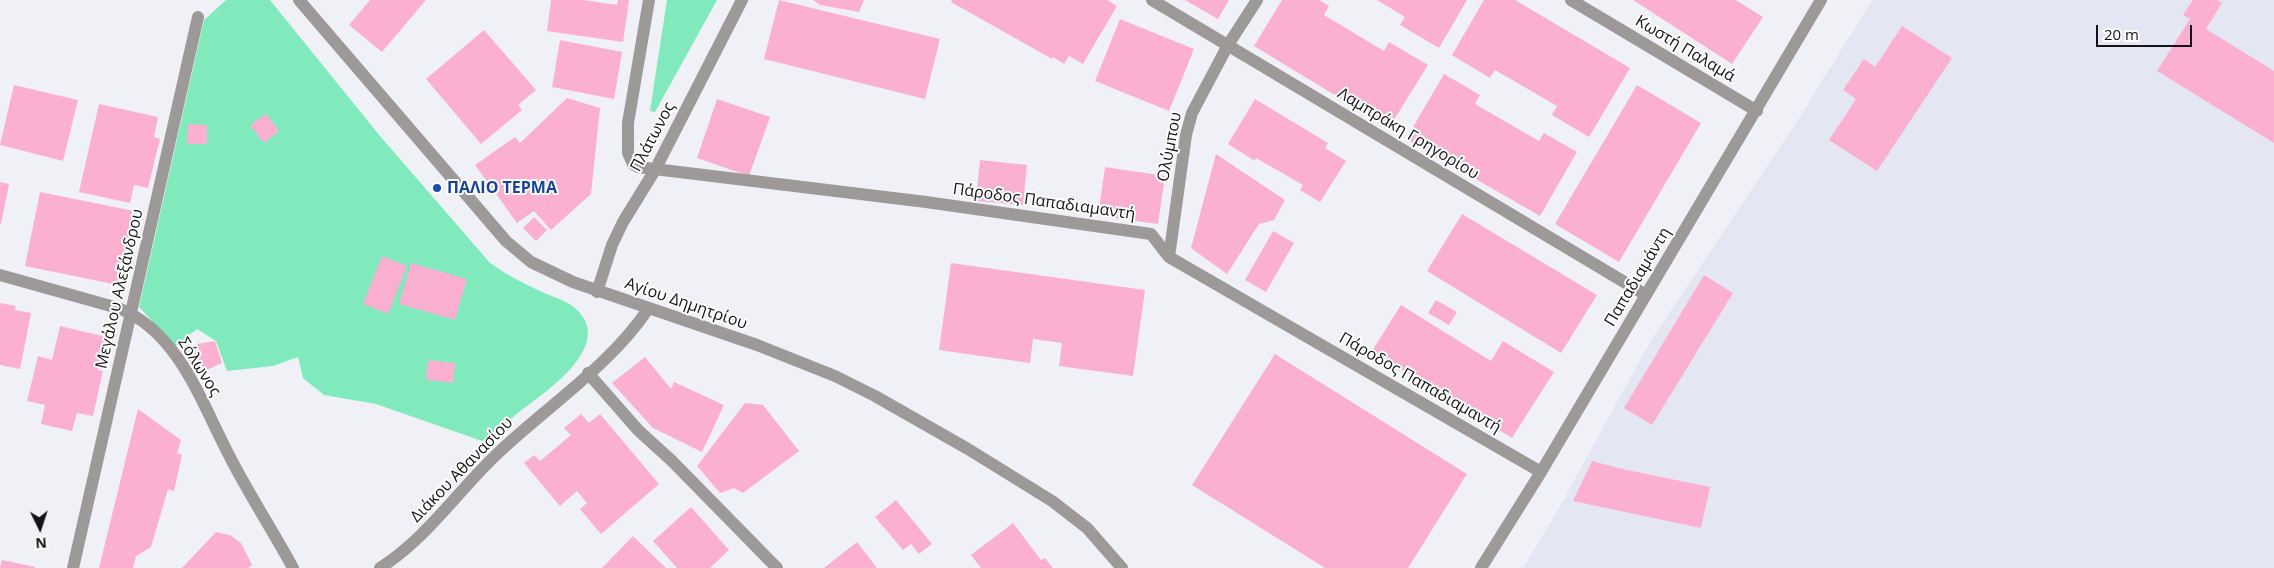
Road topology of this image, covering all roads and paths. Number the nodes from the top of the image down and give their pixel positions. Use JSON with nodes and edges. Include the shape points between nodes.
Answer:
{"nodes":[{"id":1,"x":299,"y":0,"type":"edge"},
{"id":2,"x":649,"y":0,"type":"edge"},
{"id":3,"x":742,"y":0,"type":"edge"},
{"id":4,"x":1152,"y":0,"type":"edge"},
{"id":5,"x":1257,"y":0,"type":"edge"},
{"id":6,"x":1571,"y":0,"type":"edge"},
{"id":7,"x":1817,"y":1,"type":"edge"},
{"id":8,"x":198,"y":17,"type":"dead end"},
{"id":9,"x":1228,"y":45,"type":"junction"},
{"id":10,"x":1757,"y":111,"type":"junction"},
{"id":11,"x":656,"y":170,"type":"junction"},
{"id":12,"x":1168,"y":256,"type":"junction"},
{"id":13,"x":0,"y":276,"type":"edge"},
{"id":14,"x":598,"y":292,"type":"junction"},
{"id":15,"x":1646,"y":295,"type":"junction"},
{"id":16,"x":648,"y":309,"type":"junction"},
{"id":17,"x":132,"y":313,"type":"junction"},
{"id":18,"x":588,"y":373,"type":"junction"},
{"id":19,"x":1541,"y":472,"type":"junction"},
{"id":20,"x":73,"y":568,"type":"edge"},
{"id":21,"x":293,"y":568,"type":"edge"},
{"id":22,"x":380,"y":568,"type":"edge"},
{"id":23,"x":776,"y":568,"type":"edge"},
{"id":24,"x":1122,"y":568,"type":"edge"},
{"id":25,"x":1481,"y":568,"type":"edge"}],
"edges":[{"from":1,"to":14,"type":"street","name":"Αγίου Δημητρίου","via":[[506,241],[539,266]]},
{"from":2,"to":11,"type":"street","name":"Πάροδος Παπαδιαμαντή","via":[[628,153],[633,164]]},
{"from":3,"to":11,"type":"street","name":"Πλάτωνος"},
{"from":4,"to":9,"type":"street","name":"Λαμπράκη Γρηγορίου"},
{"from":5,"to":9,"type":"street","name":"Ολύμπου"},
{"from":6,"to":10,"type":"street","name":"Κωστή Παλαμά"},
{"from":7,"to":10,"type":"street","name":"Παπαδιαμάντη"},
{"from":8,"to":17,"type":"street","name":"Μεγάλου Αλεξάνδρου"},
{"from":9,"to":12,"type":"street","name":"Ολύμπου","via":[[1188,126]]},
{"from":9,"to":15,"type":"street","name":"Λαμπράκη Γρηγορίου"},
{"from":10,"to":15,"type":"street","name":"Παπαδιαμάντη"},
{"from":11,"to":12,"type":"street","name":"Πάροδος Παπαδιαμαντή","via":[[926,202],[1151,234]]},
{"from":11,"to":14,"type":"street","name":"Πλάτωνος","via":[[612,245]]},
{"from":12,"to":19,"type":"street","name":"Πάροδος Παπαδιαμαντή"},
{"from":13,"to":17,"type":"street","name":"Σόλωνος"},
{"from":14,"to":16,"type":"street","name":"Αγίου Δημητρίου"},
{"from":15,"to":19,"type":"street","name":"Παπαδιαμάντη"},
{"from":16,"to":18,"type":"street","name":"Διάκου Αθανασίου","via":[[635,327]]},
{"from":16,"to":24,"type":"street","name":"Αγίου Δημητρίου","via":[[800,362],[875,396],[1052,501],[1088,528]]},
{"from":17,"to":20,"type":"street","name":"Μεγάλου Αλεξάνδρου"},
{"from":17,"to":21,"type":"street","name":"Σόλωνος","via":[[164,341],[189,376],[231,460]]},
{"from":18,"to":22,"type":"street","name":"Διάκου Αθανασίου","via":[[497,454],[411,545]]},
{"from":18,"to":23,"type":"street","via":[[638,430]]},
{"from":19,"to":25,"type":"street","name":"Παπαδιαμάντη"}]}
